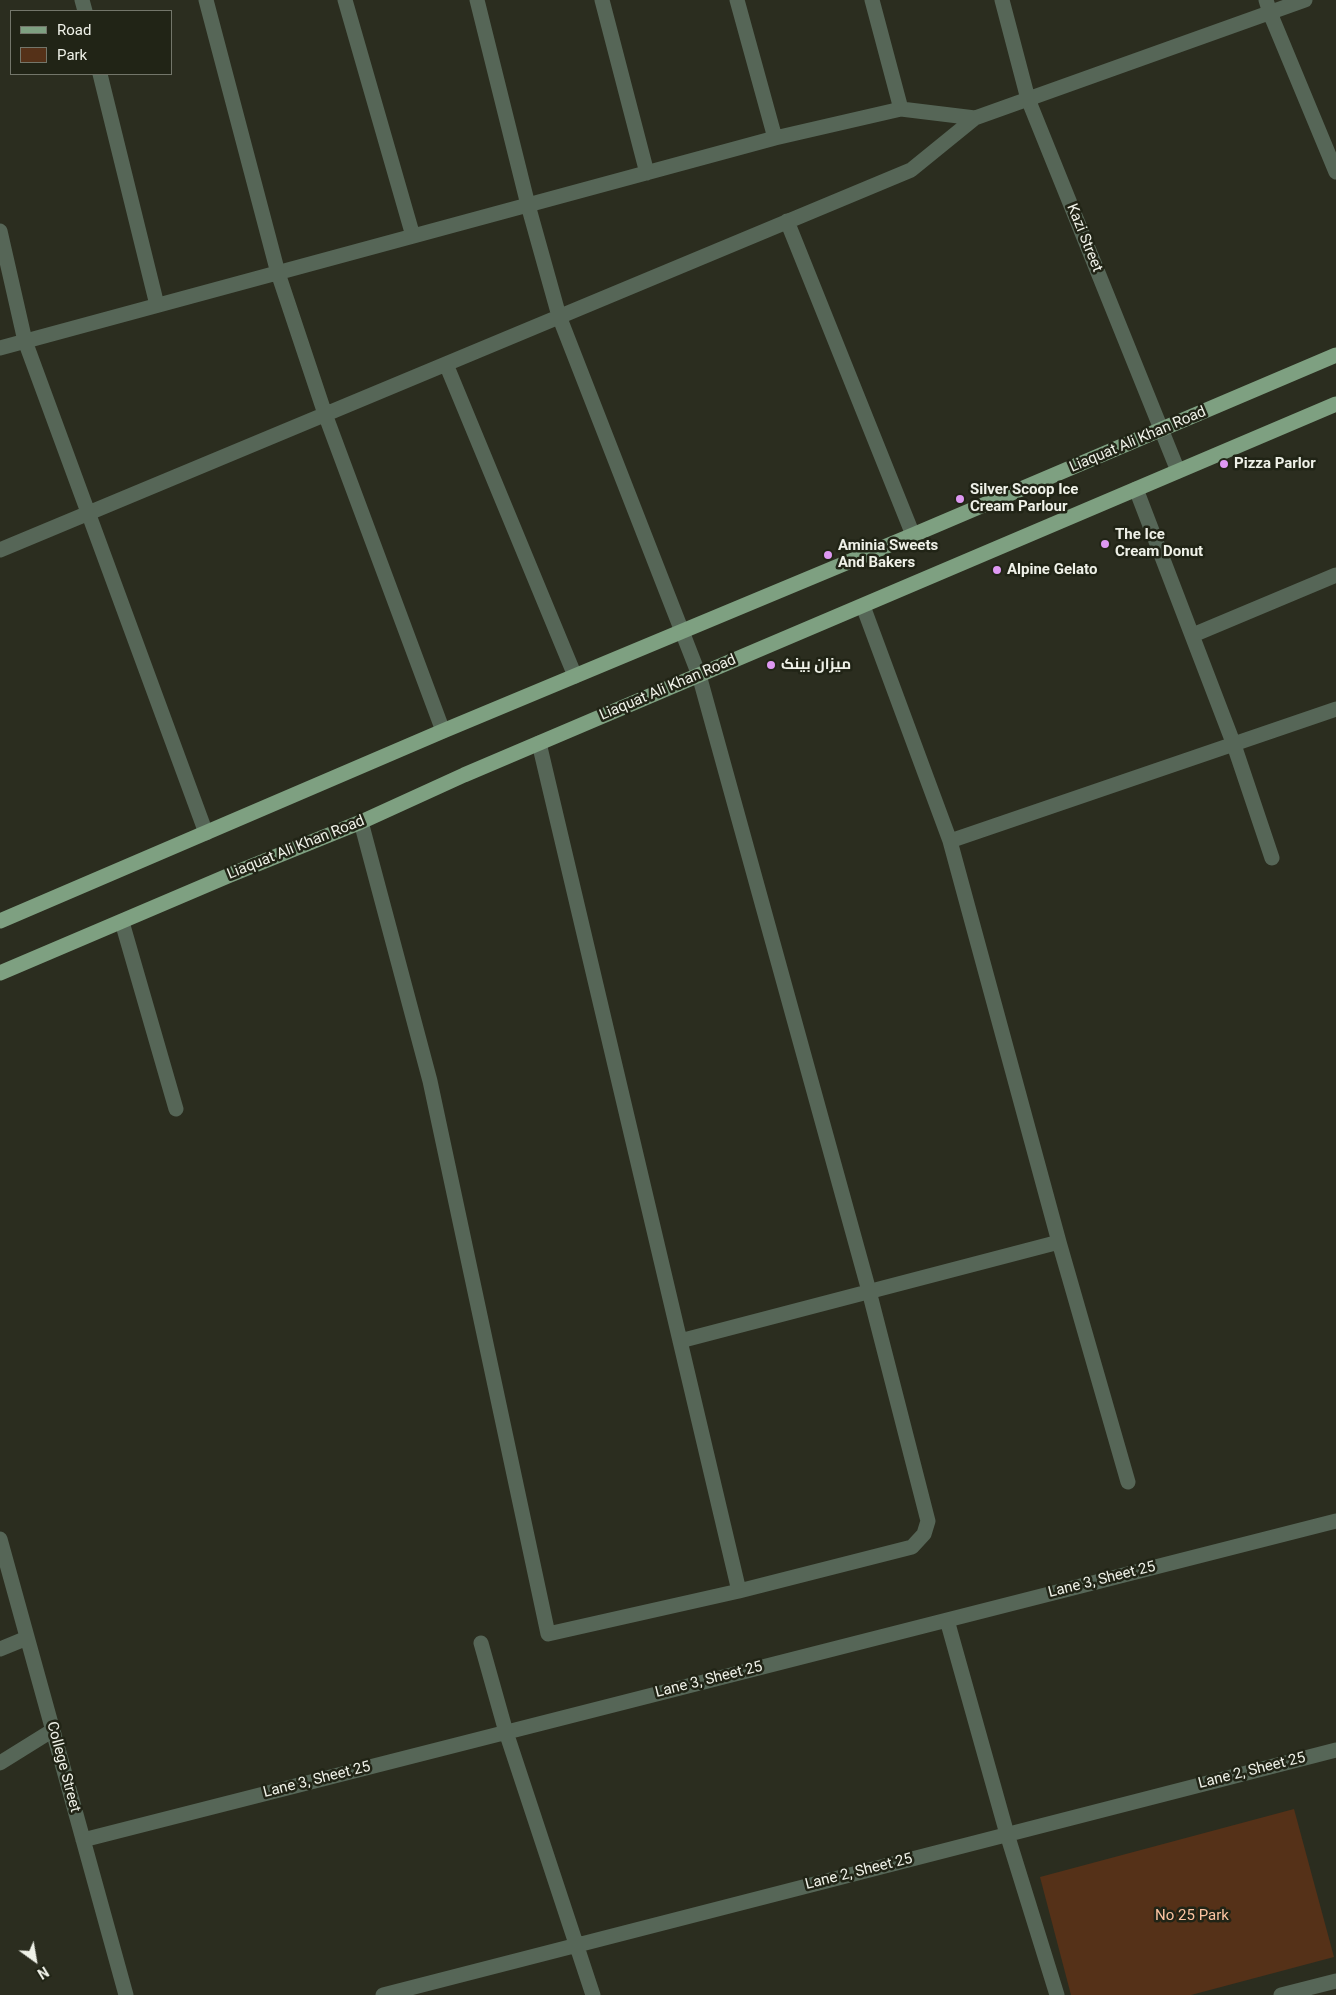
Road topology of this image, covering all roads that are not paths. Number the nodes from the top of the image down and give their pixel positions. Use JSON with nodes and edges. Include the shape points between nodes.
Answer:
{"nodes":[{"id":1,"x":206,"y":0,"type":"edge"},
{"id":2,"x":345,"y":0,"type":"edge"},
{"id":3,"x":477,"y":0,"type":"edge"},
{"id":4,"x":602,"y":0,"type":"edge"},
{"id":5,"x":738,"y":0,"type":"edge"},
{"id":6,"x":872,"y":0,"type":"edge"},
{"id":7,"x":1002,"y":0,"type":"edge"},
{"id":8,"x":1305,"y":0,"type":"edge"},
{"id":9,"x":1268,"y":6,"type":"edge"},
{"id":10,"x":100,"y":75,"type":"edge"},
{"id":11,"x":1028,"y":99,"type":"junction"},
{"id":12,"x":901,"y":109,"type":"junction"},
{"id":13,"x":975,"y":118,"type":"junction"},
{"id":14,"x":775,"y":138,"type":"junction"},
{"id":15,"x":1336,"y":172,"type":"edge"},
{"id":16,"x":647,"y":173,"type":"junction"},
{"id":17,"x":528,"y":205,"type":"junction"},
{"id":18,"x":787,"y":221,"type":"junction"},
{"id":19,"x":0,"y":231,"type":"edge"},
{"id":20,"x":413,"y":236,"type":"junction"},
{"id":21,"x":278,"y":273,"type":"junction"},
{"id":22,"x":157,"y":305,"type":"junction"},
{"id":23,"x":559,"y":316,"type":"junction"},
{"id":24,"x":25,"y":341,"type":"junction"},
{"id":25,"x":0,"y":348,"type":"edge"},
{"id":26,"x":1336,"y":355,"type":"edge"},
{"id":27,"x":446,"y":364,"type":"junction"},
{"id":28,"x":1336,"y":404,"type":"edge"},
{"id":29,"x":325,"y":414,"type":"junction"},
{"id":30,"x":1161,"y":430,"type":"junction"},
{"id":31,"x":1178,"y":471,"type":"junction"},
{"id":32,"x":1136,"y":489,"type":"junction"},
{"id":33,"x":88,"y":513,"type":"junction"},
{"id":34,"x":914,"y":535,"type":"junction"},
{"id":35,"x":0,"y":550,"type":"edge"},
{"id":36,"x":1336,"y":575,"type":"edge"},
{"id":37,"x":863,"y":606,"type":"junction"},
{"id":38,"x":681,"y":632,"type":"junction"},
{"id":39,"x":1192,"y":636,"type":"junction"},
{"id":40,"x":699,"y":675,"type":"junction"},
{"id":41,"x":575,"y":676,"type":"junction"},
{"id":42,"x":1336,"y":709,"type":"edge"},
{"id":43,"x":443,"y":731,"type":"junction"},
{"id":44,"x":538,"y":743,"type":"junction"},
{"id":45,"x":1234,"y":745,"type":"junction"},
{"id":46,"x":361,"y":822,"type":"junction"},
{"id":47,"x":206,"y":833,"type":"junction"},
{"id":48,"x":950,"y":841,"type":"junction"},
{"id":49,"x":1272,"y":858,"type":"dead end"},
{"id":50,"x":0,"y":921,"type":"edge"},
{"id":51,"x":122,"y":922,"type":"junction"},
{"id":52,"x":0,"y":974,"type":"edge"},
{"id":53,"x":176,"y":1109,"type":"dead end"},
{"id":54,"x":1060,"y":1242,"type":"junction"},
{"id":55,"x":869,"y":1291,"type":"junction"},
{"id":56,"x":680,"y":1341,"type":"junction"},
{"id":57,"x":1128,"y":1482,"type":"dead end"},
{"id":58,"x":1336,"y":1521,"type":"edge"},
{"id":59,"x":0,"y":1539,"type":"edge"},
{"id":60,"x":739,"y":1591,"type":"junction"},
{"id":61,"x":947,"y":1620,"type":"junction"},
{"id":62,"x":27,"y":1638,"type":"junction"},
{"id":63,"x":481,"y":1643,"type":"dead end"},
{"id":64,"x":0,"y":1649,"type":"edge"},
{"id":65,"x":53,"y":1730,"type":"junction"},
{"id":66,"x":506,"y":1732,"type":"junction"},
{"id":67,"x":1336,"y":1750,"type":"edge"},
{"id":68,"x":0,"y":1763,"type":"edge"},
{"id":69,"x":1007,"y":1834,"type":"junction"},
{"id":70,"x":83,"y":1840,"type":"junction"},
{"id":71,"x":576,"y":1945,"type":"junction"},
{"id":72,"x":1336,"y":1981,"type":"edge"},
{"id":73,"x":126,"y":1995,"type":"edge"},
{"id":74,"x":383,"y":1995,"type":"edge"},
{"id":75,"x":593,"y":1995,"type":"edge"},
{"id":76,"x":1057,"y":1995,"type":"edge"},
{"id":77,"x":1281,"y":1995,"type":"edge"}],
"edges":[{"from":1,"to":21,"type":"street"},
{"from":2,"to":20,"type":"street"},
{"from":3,"to":17,"type":"street"},
{"from":4,"to":16,"type":"street"},
{"from":5,"to":14,"type":"street"},
{"from":6,"to":12,"type":"street"},
{"from":7,"to":11,"type":"street","name":"Kazi Street"},
{"from":8,"to":9,"type":"street"},
{"from":9,"to":11,"type":"street"},
{"from":9,"to":15,"type":"street"},
{"from":10,"to":22,"type":"street"},
{"from":11,"to":13,"type":"street"},
{"from":11,"to":30,"type":"street","name":"Kazi Street"},
{"from":12,"to":13,"type":"street"},
{"from":12,"to":14,"type":"street"},
{"from":13,"to":18,"type":"street","via":[[911,170]]},
{"from":14,"to":16,"type":"street"},
{"from":16,"to":17,"type":"street"},
{"from":17,"to":20,"type":"street"},
{"from":17,"to":23,"type":"street"},
{"from":18,"to":23,"type":"street"},
{"from":18,"to":34,"type":"street"},
{"from":19,"to":24,"type":"street"},
{"from":20,"to":21,"type":"street"},
{"from":21,"to":22,"type":"street"},
{"from":21,"to":29,"type":"street"},
{"from":22,"to":24,"type":"street"},
{"from":23,"to":27,"type":"street"},
{"from":23,"to":38,"type":"street"},
{"from":24,"to":25,"type":"street"},
{"from":24,"to":33,"type":"street"},
{"from":26,"to":30,"type":"main road","name":"Liaquat Ali Khan Road"},
{"from":27,"to":29,"type":"street"},
{"from":27,"to":41,"type":"street"},
{"from":28,"to":31,"type":"main road","name":"Liaquat Ali Khan Road"},
{"from":29,"to":33,"type":"street"},
{"from":29,"to":43,"type":"street"},
{"from":30,"to":31,"type":"street","name":"Kazi Street"},
{"from":30,"to":34,"type":"main road","name":"Liaquat Ali Khan Road"},
{"from":31,"to":32,"type":"main road","name":"Liaquat Ali Khan Road"},
{"from":32,"to":37,"type":"main road","name":"Liaquat Ali Khan Road"},
{"from":32,"to":39,"type":"street"},
{"from":33,"to":35,"type":"street"},
{"from":33,"to":47,"type":"street"},
{"from":34,"to":38,"type":"main road","name":"Liaquat Ali Khan Road"},
{"from":36,"to":39,"type":"street"},
{"from":37,"to":40,"type":"main road","name":"Liaquat Ali Khan Road"},
{"from":37,"to":48,"type":"street"},
{"from":38,"to":40,"type":"street"},
{"from":38,"to":41,"type":"main road","name":"Liaquat Ali Khan Road"},
{"from":39,"to":45,"type":"street"},
{"from":40,"to":44,"type":"main road","name":"Liaquat Ali Khan Road"},
{"from":40,"to":55,"type":"street"},
{"from":41,"to":43,"type":"main road","name":"Liaquat Ali Khan Road"},
{"from":42,"to":45,"type":"street"},
{"from":43,"to":47,"type":"main road","name":"Liaquat Ali Khan Road"},
{"from":44,"to":46,"type":"main road","name":"Liaquat Ali Khan Road"},
{"from":44,"to":56,"type":"street"},
{"from":45,"to":48,"type":"street"},
{"from":45,"to":49,"type":"street"},
{"from":46,"to":51,"type":"main road","name":"Liaquat Ali Khan Road"},
{"from":46,"to":60,"type":"street","via":[[430,1081],[548,1634]]},
{"from":47,"to":50,"type":"main road","name":"Liaquat Ali Khan Road"},
{"from":48,"to":54,"type":"street"},
{"from":51,"to":52,"type":"main road","name":"Liaquat Ali Khan Road"},
{"from":51,"to":53,"type":"street"},
{"from":54,"to":55,"type":"street"},
{"from":54,"to":57,"type":"street"},
{"from":55,"to":56,"type":"street"},
{"from":55,"to":60,"type":"street","via":[[928,1522],[924,1534],[912,1547]]},
{"from":56,"to":60,"type":"street"},
{"from":58,"to":61,"type":"street","name":"Lane 3, Sheet 25"},
{"from":59,"to":62,"type":"street","name":"College Street"},
{"from":61,"to":66,"type":"street","name":"Lane 3, Sheet 25"},
{"from":61,"to":69,"type":"street"},
{"from":62,"to":64,"type":"street"},
{"from":62,"to":65,"type":"street","name":"College Street"},
{"from":63,"to":66,"type":"street"},
{"from":65,"to":68,"type":"street"},
{"from":65,"to":70,"type":"street","name":"College Street"},
{"from":66,"to":70,"type":"street","name":"Lane 3, Sheet 25"},
{"from":66,"to":71,"type":"street"},
{"from":67,"to":69,"type":"street","name":"Lane 2, Sheet 25"},
{"from":69,"to":71,"type":"street","name":"Lane 2, Sheet 25"},
{"from":69,"to":76,"type":"street"},
{"from":70,"to":73,"type":"street","name":"College Street"},
{"from":71,"to":74,"type":"street","name":"Lane 2, Sheet 25"},
{"from":71,"to":75,"type":"street"},
{"from":72,"to":77,"type":"street"}]}
